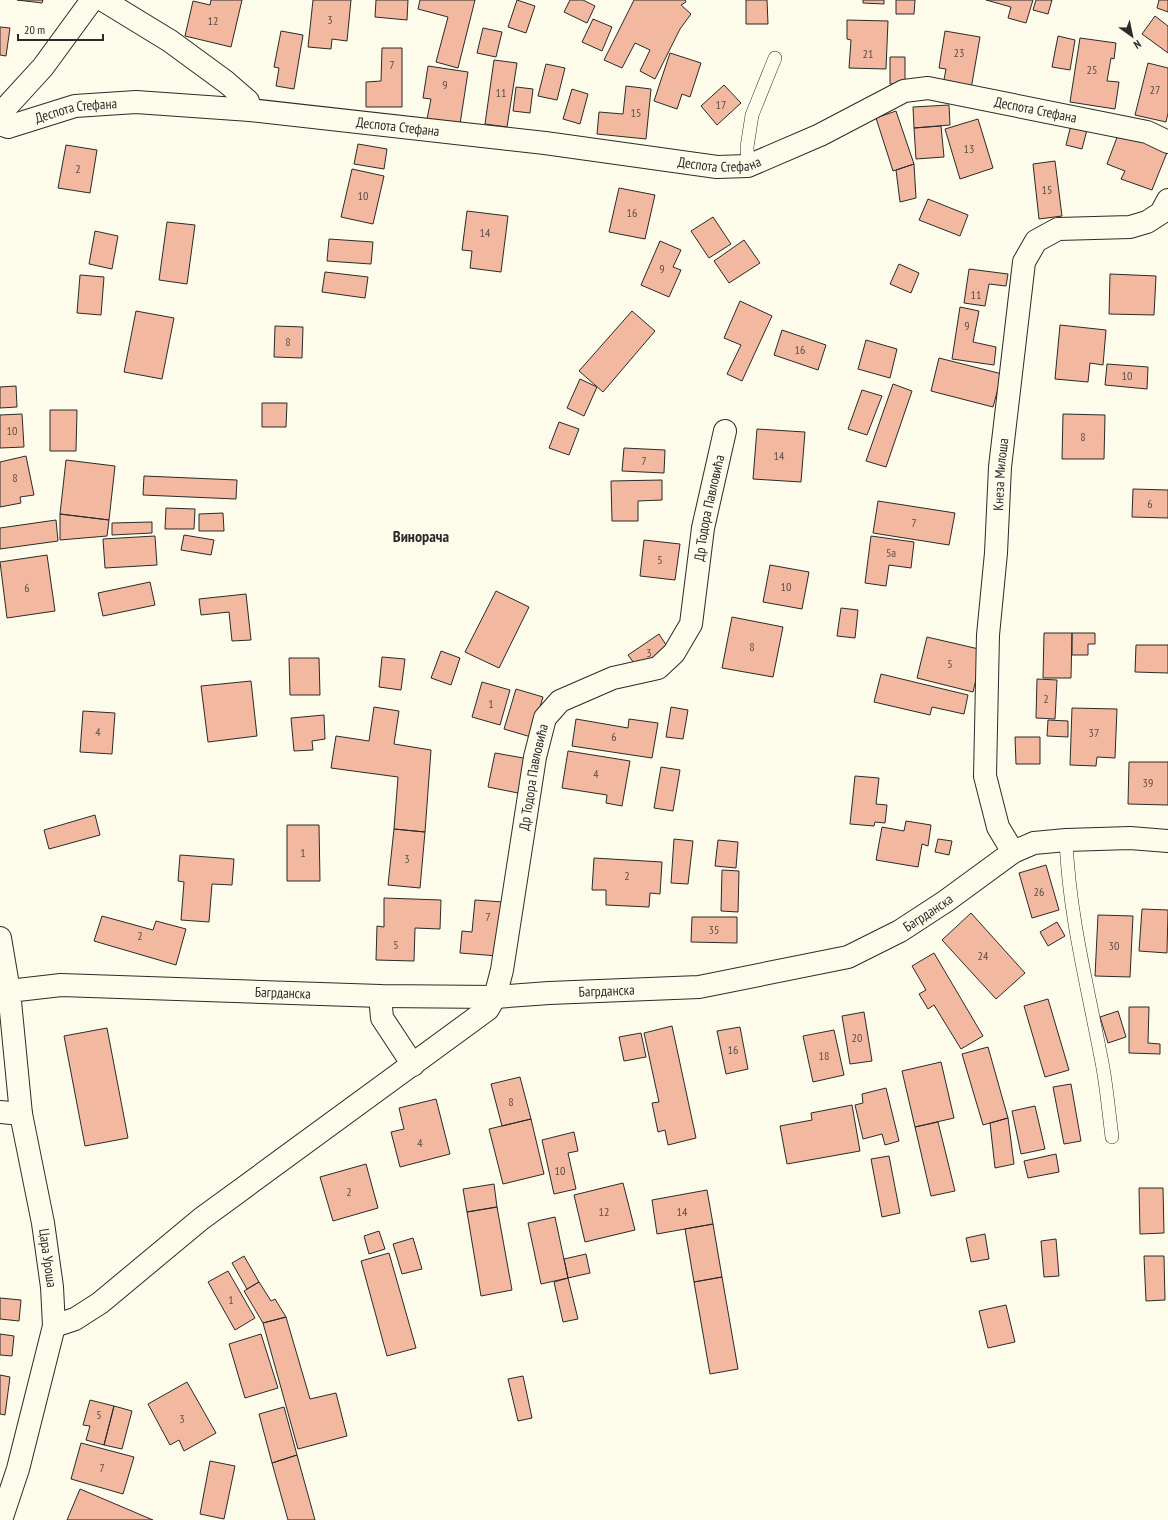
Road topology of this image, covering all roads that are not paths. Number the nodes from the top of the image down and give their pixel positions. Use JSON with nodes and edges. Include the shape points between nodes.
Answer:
{"nodes":[{"id":1,"x":92,"y":0,"type":"edge"},
{"id":2,"x":103,"y":0,"type":"edge"},
{"id":3,"x":775,"y":58,"type":"dead end"},
{"id":4,"x":250,"y":110,"type":"junction"},
{"id":5,"x":0,"y":114,"type":"edge"},
{"id":6,"x":0,"y":124,"type":"edge"},
{"id":7,"x":1168,"y":142,"type":"edge"},
{"id":8,"x":748,"y":166,"type":"junction"},
{"id":9,"x":1166,"y":209,"type":"edge"},
{"id":10,"x":725,"y":431,"type":"dead end"},
{"id":11,"x":1066,"y":840,"type":"junction"},
{"id":12,"x":1168,"y":841,"type":"edge"},
{"id":13,"x":1013,"y":852,"type":"junction"},
{"id":14,"x":0,"y":938,"type":"edge"},
{"id":15,"x":5,"y":992,"type":"edge"},
{"id":16,"x":380,"y":996,"type":"junction"},
{"id":17,"x":495,"y":996,"type":"junction"},
{"id":18,"x":413,"y":1065,"type":"junction"},
{"id":19,"x":0,"y":1112,"type":"edge"},
{"id":20,"x":21,"y":1114,"type":"junction"},
{"id":21,"x":1112,"y":1137,"type":"dead end"},
{"id":22,"x":54,"y":1326,"type":"junction"},
{"id":23,"x":1,"y":1520,"type":"edge"}],
"edges":[{"from":1,"to":5,"type":"street","via":[[43,66]]},
{"from":2,"to":4,"type":"street","via":[[170,41],[226,82],[248,101]]},
{"from":3,"to":8,"type":"lane","via":[[752,115],[747,147]]},
{"from":4,"to":6,"type":"street","name":"Деспота Стефана","via":[[136,102],[75,106],[8,127]]},
{"from":4,"to":8,"type":"street","name":"Деспота Стефана","via":[[545,143],[717,167]]},
{"from":7,"to":8,"type":"street","name":"Деспота Стефана","via":[[1147,132],[928,88],[904,91],[820,136]]},
{"from":9,"to":13,"type":"street","name":"Кнеза Милоша","via":[[1147,222],[1130,227],[1058,229],[1036,241],[1024,262],[1000,467],[996,553],[988,635],[986,776],[998,827]]},
{"from":10,"to":17,"type":"street","name":"Др Тодора Павловића","via":[[703,528],[692,624],[674,653],[658,668],[613,678],[560,701],[545,718],[536,757],[502,970]]},
{"from":11,"to":12,"type":"street","name":"Багрданска","via":[[1130,838]]},
{"from":11,"to":13,"type":"street","name":"Багрданска","via":[[1034,843]]},
{"from":11,"to":21,"type":"lane","via":[[1067,875],[1103,1070]]},
{"from":13,"to":17,"type":"street","name":"Багрданска","via":[[900,931],[848,957],[699,987]]},
{"from":14,"to":15,"type":"street","name":"Цара Уроша"},
{"from":15,"to":16,"type":"street","name":"Багрданска","via":[[61,985]]},
{"from":15,"to":20,"type":"street","name":"Цара Уроша"},
{"from":16,"to":17,"type":"street","name":"Багрданска"},
{"from":16,"to":18,"type":"street","via":[[382,1018]]},
{"from":17,"to":18,"type":"street","name":"Др Тодора Павловића","via":[[488,1009]]},
{"from":18,"to":22,"type":"street","name":"Др Тодора Павловића","via":[[201,1219],[100,1303],[75,1319]]},
{"from":19,"to":20,"type":"street"},
{"from":20,"to":22,"type":"street","name":"Цара Уроша","via":[[43,1223],[52,1287]]},
{"from":22,"to":23,"type":"street","name":"Цара Уроша","via":[[18,1469]]}]}
